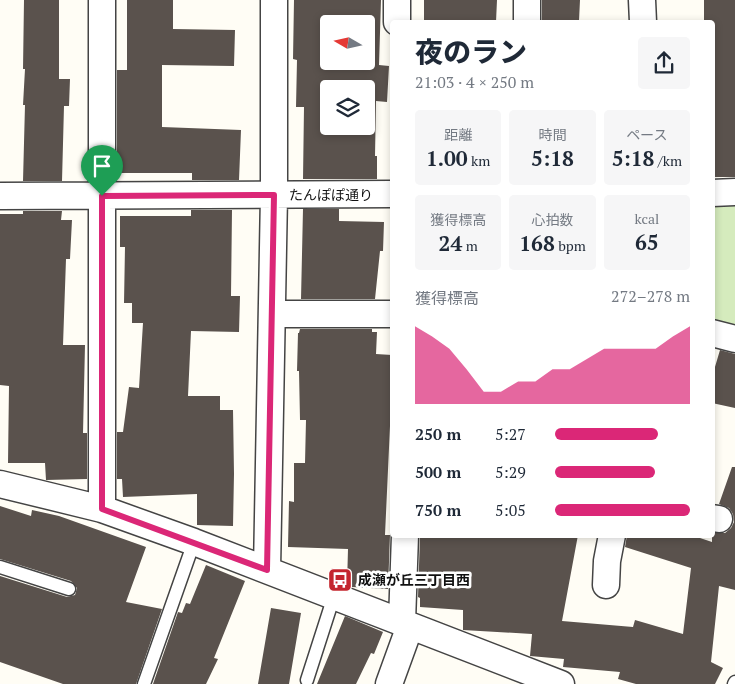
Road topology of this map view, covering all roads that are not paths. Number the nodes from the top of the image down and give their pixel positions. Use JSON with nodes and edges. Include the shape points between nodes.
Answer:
{"nodes":[{"id":1,"x":102,"y":0,"type":"edge"},
{"id":2,"x":274,"y":0,"type":"edge"},
{"id":3,"x":397,"y":0,"type":"edge"},
{"id":4,"x":527,"y":0,"type":"edge"},
{"id":5,"x":642,"y":0,"type":"edge"},
{"id":6,"x":397,"y":20,"type":"edge"},
{"id":7,"x":528,"y":20,"type":"edge"},
{"id":8,"x":643,"y":20,"type":"edge"},
{"id":9,"x":735,"y":192,"type":"edge"},
{"id":10,"x":715,"y":193,"type":"edge"},
{"id":11,"x":390,"y":194,"type":"edge"},
{"id":12,"x":274,"y":195,"type":"junction"},
{"id":13,"x":0,"y":196,"type":"edge"},
{"id":14,"x":102,"y":196,"type":"junction"},
{"id":15,"x":272,"y":314,"type":"junction"},
{"id":16,"x":390,"y":314,"type":"edge"},
{"id":17,"x":715,"y":334,"type":"edge"},
{"id":18,"x":735,"y":339,"type":"edge"},
{"id":19,"x":0,"y":484,"type":"edge"},
{"id":20,"x":102,"y":509,"type":"junction"},
{"id":21,"x":406,"y":538,"type":"edge"},
{"id":22,"x":611,"y":538,"type":"edge"},
{"id":23,"x":194,"y":542,"type":"junction"},
{"id":24,"x":0,"y":567,"type":"edge"},
{"id":25,"x":267,"y":570,"type":"junction"},
{"id":26,"x":606,"y":585,"type":"dead end"},
{"id":27,"x":69,"y":589,"type":"dead end"},
{"id":28,"x":334,"y":596,"type":"junction"},
{"id":29,"x":406,"y":624,"type":"junction"},
{"id":30,"x":307,"y":680,"type":"dead end"},
{"id":31,"x":548,"y":682,"type":"edge"},
{"id":32,"x":144,"y":684,"type":"edge"},
{"id":33,"x":389,"y":684,"type":"edge"}],
"edges":[{"from":1,"to":14,"type":"street"},
{"from":2,"to":12,"type":"street"},
{"from":3,"to":6,"type":"street"},
{"from":4,"to":7,"type":"street"},
{"from":5,"to":8,"type":"street"},
{"from":9,"to":10,"type":"street"},
{"from":11,"to":12,"type":"street","name":"たんぽぽ通り"},
{"from":12,"to":14,"type":"street","name":"たんぽぽ通り"},
{"from":12,"to":15,"type":"street"},
{"from":13,"to":14,"type":"street","name":"たんぽぽ通り"},
{"from":14,"to":20,"type":"street"},
{"from":15,"to":16,"type":"street"},
{"from":15,"to":25,"type":"street"},
{"from":17,"to":18,"type":"street"},
{"from":19,"to":20,"type":"street"},
{"from":20,"to":23,"type":"street"},
{"from":21,"to":29,"type":"street"},
{"from":22,"to":26,"type":"street"},
{"from":23,"to":25,"type":"street"},
{"from":23,"to":32,"type":"lane"},
{"from":24,"to":27,"type":"lane"},
{"from":25,"to":28,"type":"street"},
{"from":28,"to":29,"type":"street"},
{"from":28,"to":30,"type":"lane"},
{"from":29,"to":31,"type":"street"},
{"from":29,"to":33,"type":"street"}]}
